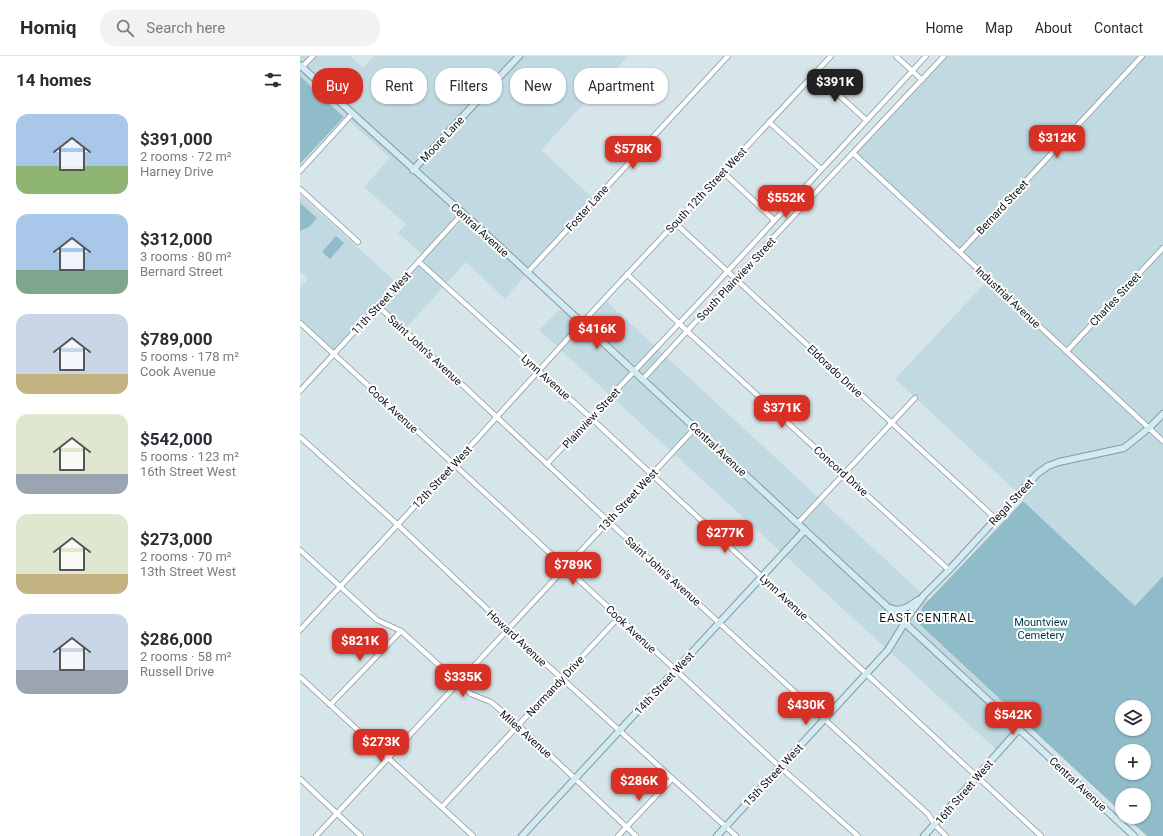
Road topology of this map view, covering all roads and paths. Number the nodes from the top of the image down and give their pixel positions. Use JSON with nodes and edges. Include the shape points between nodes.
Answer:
{"nodes":[{"id":1,"x":313,"y":56,"type":"edge"},
{"id":2,"x":519,"y":56,"type":"edge"},
{"id":3,"x":728,"y":56,"type":"edge"},
{"id":4,"x":831,"y":56,"type":"edge"},
{"id":5,"x":896,"y":56,"type":"edge"},
{"id":6,"x":926,"y":56,"type":"edge"},
{"id":7,"x":944,"y":56,"type":"edge"},
{"id":8,"x":1142,"y":56,"type":"edge"},
{"id":9,"x":301,"y":66,"type":"edge"},
{"id":10,"x":912,"y":71,"type":"junction"},
{"id":11,"x":815,"y":73,"type":"junction"},
{"id":12,"x":922,"y":80,"type":"junction"},
{"id":13,"x":352,"y":114,"type":"junction"},
{"id":14,"x":866,"y":120,"type":"junction"},
{"id":15,"x":769,"y":122,"type":"junction"},
{"id":16,"x":853,"y":153,"type":"junction"},
{"id":17,"x":821,"y":169,"type":"junction"},
{"id":18,"x":413,"y":170,"type":"junction"},
{"id":19,"x":300,"y":171,"type":"edge"},
{"id":20,"x":722,"y":172,"type":"junction"},
{"id":21,"x":300,"y":189,"type":"edge"},
{"id":22,"x":462,"y":214,"type":"junction"},
{"id":23,"x":774,"y":220,"type":"junction"},
{"id":24,"x":675,"y":223,"type":"junction"},
{"id":25,"x":358,"y":242,"type":"dead end"},
{"id":26,"x":1163,"y":248,"type":"edge"},
{"id":27,"x":960,"y":252,"type":"junction"},
{"id":28,"x":419,"y":262,"type":"junction"},
{"id":29,"x":727,"y":271,"type":"junction"},
{"id":30,"x":527,"y":273,"type":"junction"},
{"id":31,"x":627,"y":274,"type":"junction"},
{"id":32,"x":735,"y":278,"type":"junction"},
{"id":33,"x":378,"y":306,"type":"junction"},
{"id":34,"x":300,"y":323,"type":"edge"},
{"id":35,"x":582,"y":323,"type":"junction"},
{"id":36,"x":678,"y":323,"type":"junction"},
{"id":37,"x":687,"y":331,"type":"junction"},
{"id":38,"x":1067,"y":351,"type":"junction"},
{"id":39,"x":334,"y":354,"type":"junction"},
{"id":40,"x":539,"y":370,"type":"junction"},
{"id":41,"x":634,"y":371,"type":"junction"},
{"id":42,"x":643,"y":379,"type":"junction"},
{"id":43,"x":300,"y":391,"type":"edge"},
{"id":44,"x":915,"y":398,"type":"dead end"},
{"id":45,"x":1163,"y":414,"type":"edge"},
{"id":46,"x":496,"y":417,"type":"junction"},
{"id":47,"x":591,"y":418,"type":"junction"},
{"id":48,"x":892,"y":423,"type":"junction"},
{"id":49,"x":695,"y":428,"type":"junction"},
{"id":50,"x":1149,"y":428,"type":"junction"},
{"id":51,"x":300,"y":438,"type":"edge"},
{"id":52,"x":1163,"y":441,"type":"edge"},
{"id":53,"x":453,"y":464,"type":"junction"},
{"id":54,"x":547,"y":464,"type":"junction"},
{"id":55,"x":652,"y":474,"type":"junction"},
{"id":56,"x":844,"y":474,"type":"junction"},
{"id":57,"x":996,"y":519,"type":"junction"},
{"id":58,"x":608,"y":521,"type":"junction"},
{"id":59,"x":798,"y":524,"type":"junction"},
{"id":60,"x":398,"y":525,"type":"junction"},
{"id":61,"x":805,"y":530,"type":"junction"},
{"id":62,"x":300,"y":550,"type":"edge"},
{"id":63,"x":566,"y":568,"type":"junction"},
{"id":64,"x":949,"y":570,"type":"junction"},
{"id":65,"x":762,"y":577,"type":"junction"},
{"id":66,"x":340,"y":587,"type":"junction"},
{"id":67,"x":924,"y":595,"type":"junction"},
{"id":68,"x":886,"y":606,"type":"junction"},
{"id":69,"x":619,"y":617,"type":"junction"},
{"id":70,"x":719,"y":622,"type":"junction"},
{"id":71,"x":905,"y":623,"type":"junction"},
{"id":72,"x":300,"y":630,"type":"edge"},
{"id":73,"x":508,"y":630,"type":"junction"},
{"id":74,"x":401,"y":631,"type":"junction"},
{"id":75,"x":676,"y":670,"type":"junction"},
{"id":76,"x":866,"y":674,"type":"junction"},
{"id":77,"x":300,"y":677,"type":"edge"},
{"id":78,"x":562,"y":678,"type":"junction"},
{"id":79,"x":458,"y":683,"type":"junction"},
{"id":80,"x":330,"y":705,"type":"junction"},
{"id":81,"x":824,"y":720,"type":"junction"},
{"id":82,"x":518,"y":725,"type":"junction"},
{"id":83,"x":1019,"y":729,"type":"junction"},
{"id":84,"x":620,"y":731,"type":"junction"},
{"id":85,"x":387,"y":758,"type":"junction"},
{"id":86,"x":780,"y":767,"type":"junction"},
{"id":87,"x":977,"y":776,"type":"junction"},
{"id":88,"x":300,"y":779,"type":"edge"},
{"id":89,"x":575,"y":779,"type":"junction"},
{"id":90,"x":672,"y":779,"type":"junction"},
{"id":91,"x":442,"y":807,"type":"junction"},
{"id":92,"x":336,"y":813,"type":"junction"},
{"id":93,"x":935,"y":825,"type":"junction"},
{"id":94,"x":726,"y":826,"type":"junction"},
{"id":95,"x":626,"y":828,"type":"junction"},
{"id":96,"x":316,"y":836,"type":"edge"},
{"id":97,"x":361,"y":836,"type":"edge"},
{"id":98,"x":473,"y":836,"type":"edge"},
{"id":99,"x":522,"y":836,"type":"edge"},
{"id":100,"x":618,"y":836,"type":"edge"},
{"id":101,"x":636,"y":836,"type":"edge"},
{"id":102,"x":717,"y":836,"type":"edge"},
{"id":103,"x":736,"y":836,"type":"edge"},
{"id":104,"x":858,"y":836,"type":"edge"},
{"id":105,"x":924,"y":836,"type":"edge"},
{"id":106,"x":946,"y":836,"type":"edge"},
{"id":107,"x":1041,"y":836,"type":"edge"},
{"id":108,"x":1133,"y":836,"type":"edge"}],
"edges":[{"from":1,"to":9,"type":"street"},
{"from":2,"to":18,"type":"street","name":"Moore Lane"},
{"from":3,"to":30,"type":"street","name":"Foster Lane"},
{"from":4,"to":11,"type":"street","name":"South 12th Street West"},
{"from":5,"to":10,"type":"street"},
{"from":6,"to":10,"type":"street","name":"South Plainview Street"},
{"from":7,"to":12,"type":"street","name":"South Plainview Street"},
{"from":8,"to":27,"type":"street","name":"Bernard Street"},
{"from":9,"to":13,"type":"street","name":"Central Avenue"},
{"from":10,"to":12,"type":"street"},
{"from":10,"to":14,"type":"street","name":"South Plainview Street"},
{"from":11,"to":14,"type":"street"},
{"from":11,"to":15,"type":"street","name":"South 12th Street West"},
{"from":12,"to":16,"type":"street","name":"South Plainview Street"},
{"from":13,"to":18,"type":"street","name":"Central Avenue"},
{"from":13,"to":19,"type":"street"},
{"from":14,"to":17,"type":"street","name":"South Plainview Street"},
{"from":15,"to":17,"type":"street"},
{"from":15,"to":20,"type":"street","name":"South 12th Street West"},
{"from":16,"to":27,"type":"street","name":"Industrial Avenue"},
{"from":16,"to":32,"type":"street","name":"South Plainview Street"},
{"from":17,"to":23,"type":"street","name":"South Plainview Street"},
{"from":18,"to":22,"type":"street","name":"Central Avenue"},
{"from":20,"to":23,"type":"street"},
{"from":20,"to":24,"type":"street","name":"South 12th Street West"},
{"from":21,"to":25,"type":"street"},
{"from":22,"to":28,"type":"street","name":"11th Street West"},
{"from":22,"to":30,"type":"street","name":"Central Avenue"},
{"from":23,"to":29,"type":"street","name":"South Plainview Street"},
{"from":24,"to":29,"type":"street","name":"Eldorado Drive"},
{"from":24,"to":31,"type":"street","name":"South 12th Street West"},
{"from":26,"to":38,"type":"street","name":"Charles Street"},
{"from":27,"to":38,"type":"street","name":"Industrial Avenue"},
{"from":28,"to":33,"type":"street","name":"11th Street West"},
{"from":28,"to":40,"type":"street","name":"Lynn Avenue"},
{"from":29,"to":32,"type":"street","name":"Eldorado Drive"},
{"from":29,"to":36,"type":"street","name":"South Plainview Street"},
{"from":30,"to":35,"type":"street","name":"Central Avenue"},
{"from":31,"to":35,"type":"street","name":"South 12th Street West"},
{"from":31,"to":36,"type":"street","name":"Concord Drive"},
{"from":32,"to":37,"type":"street","name":"South Plainview Street"},
{"from":32,"to":48,"type":"street","name":"Eldorado Drive"},
{"from":33,"to":39,"type":"street","name":"11th Street West"},
{"from":33,"to":46,"type":"street","name":"Saint John's Avenue"},
{"from":34,"to":39,"type":"street","name":"Cook Avenue"},
{"from":35,"to":40,"type":"street","name":"12th Street West"},
{"from":35,"to":41,"type":"street","name":"Central Avenue"},
{"from":36,"to":37,"type":"street","name":"Concord Drive"},
{"from":36,"to":41,"type":"street","name":"South Plainview Street"},
{"from":37,"to":42,"type":"street","name":"South Plainview Street"},
{"from":37,"to":56,"type":"street","name":"Concord Drive"},
{"from":38,"to":50,"type":"street","name":"Industrial Avenue"},
{"from":39,"to":43,"type":"street","name":"11th Street West"},
{"from":39,"to":53,"type":"street","name":"Cook Avenue"},
{"from":40,"to":46,"type":"street","name":"12th Street West"},
{"from":40,"to":47,"type":"street","name":"Lynn Avenue"},
{"from":41,"to":42,"type":"street","name":"Central Avenue"},
{"from":41,"to":47,"type":"street","name":"Plainview Street"},
{"from":42,"to":49,"type":"street","name":"Central Avenue"},
{"from":44,"to":48,"type":"street"},
{"from":45,"to":50,"type":"street","name":"Regal Street"},
{"from":46,"to":53,"type":"street","name":"12th Street West"},
{"from":46,"to":54,"type":"street","name":"Saint John's Avenue"},
{"from":47,"to":54,"type":"street","name":"Plainview Street"},
{"from":47,"to":55,"type":"street","name":"Lynn Avenue"},
{"from":48,"to":56,"type":"street"},
{"from":48,"to":57,"type":"street","name":"Eldorado Drive"},
{"from":49,"to":55,"type":"street","name":"13th Street West"},
{"from":49,"to":59,"type":"street","name":"Central Avenue"},
{"from":50,"to":52,"type":"street","name":"Industrial Avenue"},
{"from":50,"to":57,"type":"street","name":"Regal Street","via":[[1124,448],[1048,466],[1037,474]]},
{"from":51,"to":60,"type":"street","name":"Howard Avenue"},
{"from":53,"to":60,"type":"street","name":"12th Street West"},
{"from":53,"to":63,"type":"street","name":"Cook Avenue"},
{"from":54,"to":58,"type":"street","name":"Saint John's Avenue"},
{"from":55,"to":58,"type":"street","name":"13th Street West"},
{"from":55,"to":65,"type":"street","name":"Lynn Avenue"},
{"from":56,"to":59,"type":"street"},
{"from":56,"to":64,"type":"street","name":"Concord Drive"},
{"from":57,"to":64,"type":"street","name":"Regal Street"},
{"from":58,"to":63,"type":"street","name":"13th Street West"},
{"from":58,"to":70,"type":"street","name":"Saint John's Avenue"},
{"from":59,"to":61,"type":"street","name":"Central Avenue"},
{"from":60,"to":66,"type":"street","name":"12th Street West"},
{"from":60,"to":73,"type":"street","name":"Howard Avenue"},
{"from":61,"to":65,"type":"street","name":"14th Street West"},
{"from":61,"to":68,"type":"street","name":"Central Avenue"},
{"from":62,"to":66,"type":"street","name":"Miles Avenue"},
{"from":63,"to":69,"type":"street","name":"Cook Avenue"},
{"from":63,"to":73,"type":"street","name":"13th Street West"},
{"from":64,"to":67,"type":"street","name":"Regal Street"},
{"from":65,"to":70,"type":"street","name":"14th Street West"},
{"from":65,"to":76,"type":"street","name":"Lynn Avenue"},
{"from":66,"to":72,"type":"street","name":"12th Street West"},
{"from":66,"to":74,"type":"street","name":"Miles Avenue","via":[[377,620]]},
{"from":67,"to":68,"type":"street","via":[[901,610]]},
{"from":67,"to":71,"type":"street","name":"Regal Street"},
{"from":68,"to":71,"type":"street","name":"Central Avenue"},
{"from":69,"to":75,"type":"street","name":"Cook Avenue"},
{"from":69,"to":78,"type":"street","name":"Normandy Drive"},
{"from":70,"to":75,"type":"street","name":"14th Street West"},
{"from":70,"to":81,"type":"street","name":"Saint John's Avenue"},
{"from":71,"to":76,"type":"street","name":"15th Street West","via":[[888,650]]},
{"from":71,"to":83,"type":"street","name":"Central Avenue"},
{"from":73,"to":78,"type":"street","name":"Howard Avenue"},
{"from":73,"to":79,"type":"street","name":"13th Street West"},
{"from":74,"to":79,"type":"street","name":"Miles Avenue"},
{"from":74,"to":80,"type":"street"},
{"from":75,"to":84,"type":"street","name":"14th Street West"},
{"from":75,"to":86,"type":"street","name":"Cook Avenue"},
{"from":76,"to":81,"type":"street","name":"15th Street West"},
{"from":76,"to":87,"type":"street","name":"Lynn Avenue"},
{"from":77,"to":80,"type":"street"},
{"from":78,"to":82,"type":"street","name":"Normandy Drive"},
{"from":78,"to":84,"type":"street","name":"Howard Avenue"},
{"from":79,"to":82,"type":"street","name":"Miles Avenue","via":[[471,694],[491,702]]},
{"from":79,"to":85,"type":"street","name":"13th Street West"},
{"from":80,"to":85,"type":"street"},
{"from":81,"to":86,"type":"street","name":"15th Street West"},
{"from":81,"to":93,"type":"street","name":"Saint John's Avenue","via":[[928,814]]},
{"from":82,"to":89,"type":"street","name":"Miles Avenue"},
{"from":82,"to":91,"type":"street","name":"Normandy Drive"},
{"from":83,"to":87,"type":"street","name":"16th Street West"},
{"from":83,"to":108,"type":"street","name":"Central Avenue"},
{"from":84,"to":89,"type":"street","name":"14th Street West"},
{"from":84,"to":90,"type":"street","name":"Howard Avenue"},
{"from":85,"to":91,"type":"street"},
{"from":85,"to":92,"type":"street","name":"13th Street West"},
{"from":86,"to":94,"type":"street","name":"15th Street West"},
{"from":86,"to":104,"type":"street","name":"Cook Avenue"},
{"from":87,"to":93,"type":"street","name":"16th Street West"},
{"from":87,"to":107,"type":"street","name":"Lynn Avenue"},
{"from":88,"to":92,"type":"street"},
{"from":89,"to":95,"type":"street","name":"Miles Avenue"},
{"from":89,"to":99,"type":"street","name":"14th Street West"},
{"from":90,"to":94,"type":"street","name":"Howard Avenue"},
{"from":90,"to":95,"type":"street"},
{"from":91,"to":98,"type":"street"},
{"from":92,"to":96,"type":"street","name":"13th Street West"},
{"from":92,"to":97,"type":"street"},
{"from":93,"to":105,"type":"street","name":"16th Street West"},
{"from":93,"to":106,"type":"street","name":"Saint John's Avenue"},
{"from":94,"to":102,"type":"street","name":"15th Street West"},
{"from":94,"to":103,"type":"street","name":"Howard Avenue"},
{"from":95,"to":100,"type":"street"},
{"from":95,"to":101,"type":"street","name":"Miles Avenue"}]}
